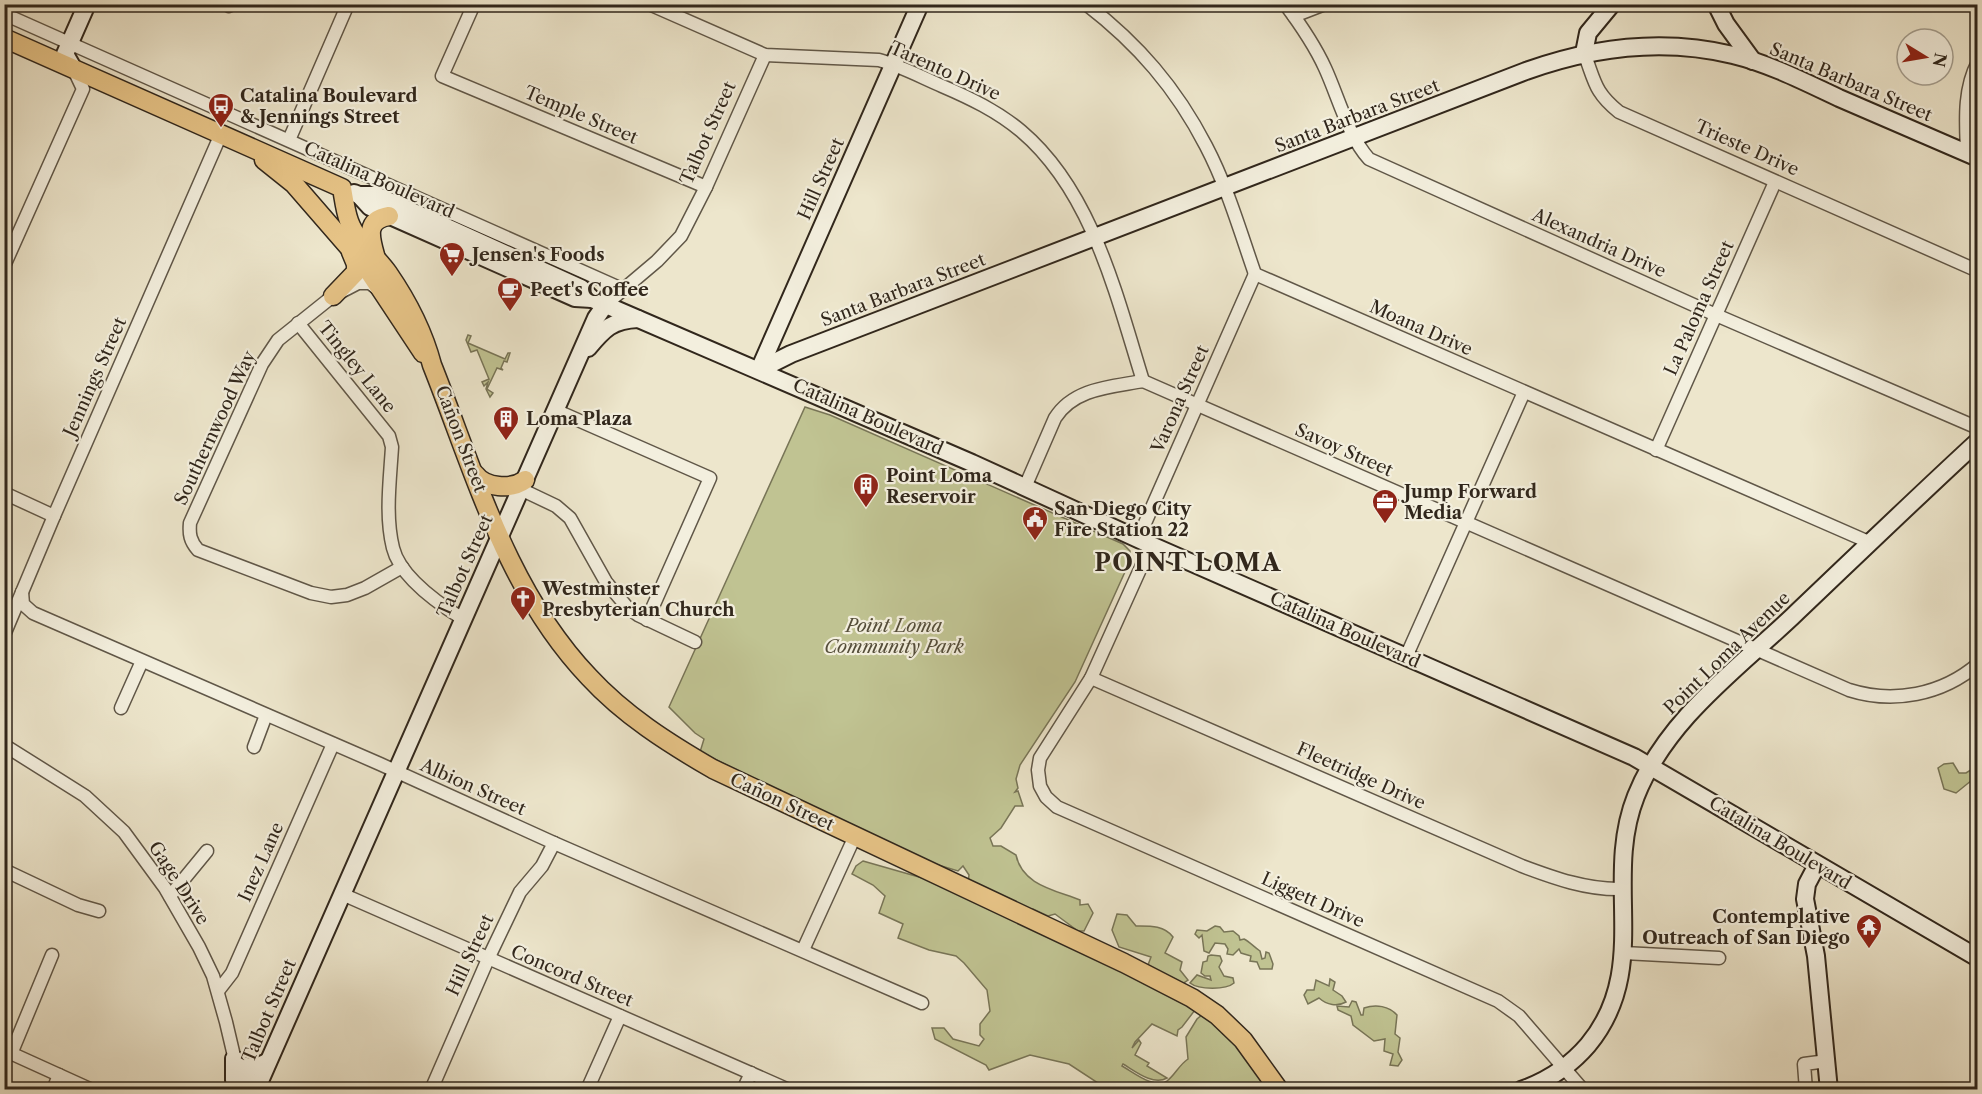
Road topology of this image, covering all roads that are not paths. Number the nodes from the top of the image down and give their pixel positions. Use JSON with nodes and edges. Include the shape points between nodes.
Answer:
{"nodes":[{"id":1,"x":87,"y":4,"type":"edge"},
{"id":2,"x":348,"y":4,"type":"edge"},
{"id":3,"x":474,"y":4,"type":"edge"},
{"id":4,"x":649,"y":4,"type":"edge"},
{"id":5,"x":920,"y":4,"type":"edge"},
{"id":6,"x":1086,"y":4,"type":"edge"},
{"id":7,"x":1285,"y":4,"type":"edge"},
{"id":8,"x":1325,"y":4,"type":"edge"},
{"id":9,"x":1612,"y":4,"type":"edge"},
{"id":10,"x":1716,"y":4,"type":"edge"},
{"id":11,"x":4,"y":14,"type":"edge"},
{"id":12,"x":1294,"y":16,"type":"junction"},
{"id":13,"x":4,"y":38,"type":"edge"},
{"id":14,"x":70,"y":43,"type":"junction"},
{"id":15,"x":1584,"y":53,"type":"junction"},
{"id":16,"x":765,"y":55,"type":"junction"},
{"id":17,"x":1753,"y":61,"type":"junction"},
{"id":18,"x":1977,"y":62,"type":"edge"},
{"id":19,"x":894,"y":65,"type":"junction"},
{"id":20,"x":73,"y":68,"type":"junction"},
{"id":21,"x":221,"y":134,"type":"junction"},
{"id":22,"x":1355,"y":138,"type":"junction"},
{"id":23,"x":289,"y":140,"type":"junction"},
{"id":24,"x":247,"y":146,"type":"junction"},
{"id":25,"x":1972,"y":156,"type":"edge"},
{"id":26,"x":1775,"y":182,"type":"junction"},
{"id":27,"x":706,"y":187,"type":"junction"},
{"id":28,"x":1224,"y":188,"type":"junction"},
{"id":29,"x":351,"y":192,"type":"junction"},
{"id":30,"x":389,"y":216,"type":"junction"},
{"id":31,"x":1094,"y":238,"type":"junction"},
{"id":32,"x":346,"y":243,"type":"junction"},
{"id":33,"x":376,"y":257,"type":"junction"},
{"id":34,"x":4,"y":266,"type":"edge"},
{"id":35,"x":1977,"y":271,"type":"edge"},
{"id":36,"x":1255,"y":274,"type":"junction"},
{"id":37,"x":622,"y":289,"type":"junction"},
{"id":38,"x":333,"y":296,"type":"junction"},
{"id":39,"x":387,"y":297,"type":"junction"},
{"id":40,"x":598,"y":302,"type":"junction"},
{"id":41,"x":1716,"y":315,"type":"junction"},
{"id":42,"x":639,"y":319,"type":"junction"},
{"id":43,"x":298,"y":323,"type":"junction"},
{"id":44,"x":578,"y":360,"type":"junction"},
{"id":45,"x":432,"y":365,"type":"junction"},
{"id":46,"x":759,"y":370,"type":"junction"},
{"id":47,"x":1143,"y":381,"type":"junction"},
{"id":48,"x":1524,"y":392,"type":"junction"},
{"id":49,"x":1197,"y":404,"type":"junction"},
{"id":50,"x":555,"y":410,"type":"junction"},
{"id":51,"x":1977,"y":428,"type":"edge"},
{"id":52,"x":1977,"y":441,"type":"edge"},
{"id":53,"x":1656,"y":450,"type":"junction"},
{"id":54,"x":475,"y":474,"type":"junction"},
{"id":55,"x":520,"y":485,"type":"junction"},
{"id":56,"x":1025,"y":487,"type":"junction"},
{"id":57,"x":4,"y":493,"type":"edge"},
{"id":58,"x":54,"y":516,"type":"junction"},
{"id":59,"x":1466,"y":523,"type":"junction"},
{"id":60,"x":499,"y":539,"type":"junction"},
{"id":61,"x":1144,"y":542,"type":"junction"},
{"id":62,"x":1871,"y":543,"type":"junction"},
{"id":63,"x":402,"y":567,"type":"junction"},
{"id":64,"x":22,"y":592,"type":"junction"},
{"id":65,"x":463,"y":619,"type":"junction"},
{"id":66,"x":647,"y":620,"type":"junction"},
{"id":67,"x":4,"y":635,"type":"edge"},
{"id":68,"x":695,"y":642,"type":"dead end"},
{"id":69,"x":1756,"y":651,"type":"junction"},
{"id":70,"x":1406,"y":657,"type":"junction"},
{"id":71,"x":142,"y":662,"type":"junction"},
{"id":72,"x":1977,"y":664,"type":"edge"},
{"id":73,"x":1091,"y":678,"type":"junction"},
{"id":74,"x":121,"y":708,"type":"dead end"},
{"id":75,"x":266,"y":715,"type":"junction"},
{"id":76,"x":333,"y":744,"type":"junction"},
{"id":77,"x":4,"y":745,"type":"edge"},
{"id":78,"x":254,"y":747,"type":"dead end"},
{"id":79,"x":1043,"y":751,"type":"joint"},
{"id":80,"x":1650,"y":766,"type":"junction"},
{"id":81,"x":395,"y":771,"type":"junction"},
{"id":82,"x":855,"y":836,"type":"junction"},
{"id":83,"x":554,"y":843,"type":"junction"},
{"id":84,"x":207,"y":851,"type":"dead end"},
{"id":85,"x":1816,"y":865,"type":"junction"},
{"id":86,"x":4,"y":870,"type":"edge"},
{"id":87,"x":1622,"y":889,"type":"junction"},
{"id":88,"x":342,"y":894,"type":"junction"},
{"id":89,"x":170,"y":896,"type":"junction"},
{"id":90,"x":99,"y":911,"type":"dead end"},
{"id":91,"x":803,"y":950,"type":"junction"},
{"id":92,"x":1624,"y":953,"type":"junction"},
{"id":93,"x":52,"y":955,"type":"dead end"},
{"id":94,"x":1719,"y":958,"type":"dead end"},
{"id":95,"x":1977,"y":958,"type":"edge"},
{"id":96,"x":488,"y":959,"type":"junction"},
{"id":97,"x":218,"y":992,"type":"junction"},
{"id":98,"x":922,"y":1003,"type":"dead end"},
{"id":99,"x":620,"y":1016,"type":"junction"},
{"id":100,"x":8,"y":1052,"type":"edge"},
{"id":101,"x":234,"y":1059,"type":"junction"},
{"id":102,"x":1827,"y":1061,"type":"junction"},
{"id":103,"x":267,"y":1062,"type":"junction"},
{"id":104,"x":1564,"y":1067,"type":"junction"},
{"id":105,"x":751,"y":1073,"type":"junction"},
{"id":106,"x":59,"y":1075,"type":"junction"},
{"id":107,"x":257,"y":1086,"type":"edge"},
{"id":108,"x":53,"y":1089,"type":"edge"},
{"id":109,"x":92,"y":1089,"type":"edge"},
{"id":110,"x":239,"y":1089,"type":"edge"},
{"id":111,"x":431,"y":1089,"type":"edge"},
{"id":112,"x":587,"y":1089,"type":"edge"},
{"id":113,"x":743,"y":1089,"type":"edge"},
{"id":114,"x":789,"y":1089,"type":"edge"},
{"id":115,"x":1279,"y":1089,"type":"edge"},
{"id":116,"x":1521,"y":1089,"type":"edge"},
{"id":117,"x":1583,"y":1089,"type":"edge"},
{"id":118,"x":1806,"y":1089,"type":"edge"},
{"id":119,"x":1829,"y":1089,"type":"edge"}],
"edges":[{"from":1,"to":14,"type":"main road"},
{"from":2,"to":23,"type":"street"},
{"from":3,"to":27,"type":"street","name":"Temple Street","via":[[442,76]]},
{"from":4,"to":16,"type":"street","name":"Tarento Drive"},
{"from":5,"to":19,"type":"main road","name":"Hill Street"},
{"from":6,"to":28,"type":"street","via":[[1137,47],[1164,79],[1208,148]]},
{"from":7,"to":12,"type":"street","name":"Alexandria Drive"},
{"from":8,"to":12,"type":"street"},
{"from":9,"to":15,"type":"main road","via":[[1588,33]]},
{"from":10,"to":17,"type":"main road"},
{"from":11,"to":14,"type":"street","name":"Catalina Boulevard"},
{"from":12,"to":22,"type":"street","name":"Alexandria Drive","via":[[1323,64]]},
{"from":13,"to":20,"type":"main road","name":"Catalina Boulevard"},
{"from":14,"to":20,"type":"main road","via":[[66,54]]},
{"from":14,"to":23,"type":"street","name":"Catalina Boulevard"},
{"from":15,"to":17,"type":"main road","name":"Santa Barbara Street","via":[[1664,46]]},
{"from":15,"to":22,"type":"main road","name":"Santa Barbara Street","via":[[1526,71]]},
{"from":15,"to":26,"type":"street","name":"Trieste Drive","via":[[1604,100],[1619,112]]},
{"from":16,"to":19,"type":"street","name":"Tarento Drive","via":[[879,60]]},
{"from":16,"to":27,"type":"street","name":"Talbot Street"},
{"from":17,"to":25,"type":"main road","name":"Santa Barbara Street"},
{"from":18,"to":25,"type":"street","via":[[1967,94]]},
{"from":19,"to":31,"type":"street","name":"Tarento Drive","via":[[969,98],[1021,131],[1069,185]]},
{"from":19,"to":46,"type":"main road","name":"Hill Street"},
{"from":20,"to":21,"type":"main road","name":"Catalina Boulevard"},
{"from":20,"to":34,"type":"street","via":[[83,89]]},
{"from":21,"to":24,"type":"main road","name":"Catalina Boulevard"},
{"from":21,"to":58,"type":"street","name":"Jennings Street"},
{"from":22,"to":28,"type":"main road","name":"Santa Barbara Street"},
{"from":22,"to":41,"type":"street","name":"Alexandria Drive","via":[[1361,151],[1379,165]]},
{"from":23,"to":37,"type":"street","name":"Catalina Boulevard"},
{"from":24,"to":29,"type":"main road","name":"Catalina Boulevard"},
{"from":24,"to":32,"type":"main road","name":"Cañon Street","via":[[294,184]]},
{"from":26,"to":35,"type":"street","name":"Trieste Drive"},
{"from":26,"to":41,"type":"street","name":"La Paloma Street"},
{"from":27,"to":37,"type":"street","name":"Talbot Street","via":[[681,236]]},
{"from":28,"to":31,"type":"main road","name":"Santa Barbara Street"},
{"from":28,"to":36,"type":"street"},
{"from":29,"to":30,"type":"main road","name":"Catalina Boulevard"},
{"from":29,"to":33,"type":"main road","name":"Cañon Street","via":[[349,220]]},
{"from":29,"to":40,"type":"main road","name":"Catalina Boulevard","via":[[376,195],[581,288]]},
{"from":30,"to":33,"type":"main road","via":[[371,228]]},
{"from":30,"to":40,"type":"main road","name":"Catalina Boulevard","via":[[575,298]]},
{"from":31,"to":46,"type":"main road","name":"Santa Barbara Street","via":[[791,354]]},
{"from":31,"to":47,"type":"street","name":"Tarento Drive"},
{"from":32,"to":38,"type":"main road","via":[[356,261],[356,272]]},
{"from":32,"to":39,"type":"main road","name":"Cañon Street"},
{"from":33,"to":45,"type":"main road","name":"Cañon Street","via":[[413,312]]},
{"from":36,"to":48,"type":"street","name":"Moana Drive"},
{"from":36,"to":49,"type":"street","name":"Varona Street"},
{"from":37,"to":40,"type":"street","name":"Talbot Street"},
{"from":38,"to":39,"type":"street","name":"Southernwood Way","via":[[363,282]]},
{"from":38,"to":43,"type":"street","name":"Southernwood Way"},
{"from":39,"to":45,"type":"main road","name":"Cañon Street"},
{"from":40,"to":42,"type":"main road","name":"Catalina Boulevard"},
{"from":40,"to":44,"type":"main road","name":"Talbot Street","via":[[596,318]]},
{"from":41,"to":51,"type":"street","name":"Alexandria Drive"},
{"from":41,"to":53,"type":"street","name":"La Paloma Street"},
{"from":42,"to":44,"type":"main road","via":[[611,325]]},
{"from":42,"to":46,"type":"main road","name":"Catalina Boulevard"},
{"from":43,"to":63,"type":"street","name":"Tingley Lane","via":[[389,436],[389,521],[393,550]]},
{"from":43,"to":63,"type":"street","name":"Southernwood Way","via":[[278,340],[262,364],[190,523],[191,542],[198,550],[331,597],[365,588]]},
{"from":44,"to":50,"type":"main road","name":"Talbot Street"},
{"from":45,"to":54,"type":"main road","name":"Cañon Street"},
{"from":46,"to":56,"type":"main road","name":"Catalina Boulevard"},
{"from":47,"to":49,"type":"street","name":"Savoy Street"},
{"from":47,"to":56,"type":"street","via":[[1072,399],[1055,418]]},
{"from":48,"to":53,"type":"street","name":"Moana Drive"},
{"from":48,"to":59,"type":"street"},
{"from":49,"to":59,"type":"street","name":"Savoy Street"},
{"from":49,"to":61,"type":"street","name":"Varona Street"},
{"from":50,"to":55,"type":"main road","name":"Talbot Street"},
{"from":50,"to":66,"type":"street","via":[[710,478]]},
{"from":52,"to":62,"type":"main road","name":"Point Loma Avenue"},
{"from":53,"to":62,"type":"street","name":"Moana Drive"},
{"from":54,"to":55,"type":"main road","via":[[485,483]]},
{"from":54,"to":60,"type":"main road","name":"Cañon Street"},
{"from":55,"to":60,"type":"main road","name":"Talbot Street"},
{"from":55,"to":66,"type":"street","via":[[570,518],[612,591]]},
{"from":56,"to":61,"type":"main road","name":"Catalina Boulevard"},
{"from":57,"to":58,"type":"street"},
{"from":58,"to":64,"type":"street","name":"Jennings Street"},
{"from":59,"to":69,"type":"street","name":"Savoy Street"},
{"from":59,"to":70,"type":"street"},
{"from":60,"to":65,"type":"main road","name":"Talbot Street"},
{"from":60,"to":82,"type":"main road","name":"Cañon Street","via":[[553,634],[588,677],[631,716],[713,769]]},
{"from":61,"to":70,"type":"main road","name":"Catalina Boulevard"},
{"from":61,"to":73,"type":"street","name":"Varona Street"},
{"from":62,"to":69,"type":"main road","name":"Point Loma Avenue"},
{"from":63,"to":65,"type":"street","name":"Tingley Lane","via":[[423,589]]},
{"from":64,"to":67,"type":"street","name":"Jennings Street"},
{"from":64,"to":71,"type":"street","name":"Albion Street","via":[[23,604],[33,613]]},
{"from":65,"to":81,"type":"main road","name":"Talbot Street"},
{"from":66,"to":68,"type":"street"},
{"from":69,"to":72,"type":"street","name":"Savoy Street","via":[[1849,690],[1881,696],[1926,692],[1957,679]]},
{"from":69,"to":80,"type":"main road","name":"Point Loma Avenue","via":[[1689,714]]},
{"from":70,"to":80,"type":"main road","name":"Catalina Boulevard"},
{"from":71,"to":74,"type":"street"},
{"from":71,"to":75,"type":"street","name":"Albion Street"},
{"from":73,"to":79,"type":"street","name":"Varona Street"},
{"from":73,"to":87,"type":"street","name":"Fleetridge Drive","via":[[1522,866],[1568,882]]},
{"from":75,"to":76,"type":"street","name":"Albion Street"},
{"from":75,"to":78,"type":"street"},
{"from":76,"to":81,"type":"street","name":"Albion Street"},
{"from":76,"to":97,"type":"street","name":"Inez Lane","via":[[236,965]]},
{"from":77,"to":89,"type":"street","name":"Gage Drive","via":[[85,796],[124,832]]},
{"from":79,"to":104,"type":"street","name":"Liggett Drive","via":[[1039,782],[1046,797],[1057,807],[1498,1001],[1519,1016]]},
{"from":80,"to":85,"type":"main road","name":"Catalina Boulevard"},
{"from":80,"to":87,"type":"main road","name":"Point Loma Avenue","via":[[1629,818],[1622,858]]},
{"from":81,"to":83,"type":"street","name":"Albion Street"},
{"from":81,"to":88,"type":"main road","name":"Talbot Street"},
{"from":82,"to":91,"type":"street"},
{"from":82,"to":115,"type":"main road","name":"Cañon Street","via":[[1192,998],[1243,1040]]},
{"from":83,"to":91,"type":"street","name":"Albion Street"},
{"from":83,"to":96,"type":"street","name":"Hill Street","via":[[542,866],[520,892]]},
{"from":84,"to":89,"type":"street"},
{"from":85,"to":95,"type":"main road","name":"Catalina Boulevard"},
{"from":85,"to":102,"type":"main road","via":[[1805,899],[1816,956]]},
{"from":86,"to":90,"type":"street"},
{"from":87,"to":92,"type":"main road","name":"Point Loma Avenue"},
{"from":88,"to":96,"type":"street","name":"Concord Street"},
{"from":88,"to":103,"type":"main road","name":"Talbot Street"},
{"from":89,"to":97,"type":"street","name":"Gage Drive","via":[[199,947]]},
{"from":91,"to":98,"type":"street","name":"Albion Street"},
{"from":92,"to":94,"type":"street"},
{"from":92,"to":104,"type":"main road","name":"Point Loma Avenue","via":[[1617,990],[1604,1020]]},
{"from":93,"to":100,"type":"street"},
{"from":96,"to":99,"type":"street","name":"Concord Street"},
{"from":96,"to":111,"type":"street","name":"Hill Street"},
{"from":97,"to":101,"type":"street","name":"Gage Drive"},
{"from":99,"to":105,"type":"street","name":"Concord Street"},
{"from":99,"to":112,"type":"street"},
{"from":100,"to":106,"type":"street"},
{"from":101,"to":103,"type":"main road","via":[[248,1068]]},
{"from":101,"to":107,"type":"street","name":"Gage Drive","via":[[238,1073]]},
{"from":101,"to":110,"type":"main road","via":[[234,1080]]},
{"from":102,"to":118,"type":"street","via":[[1804,1064]]},
{"from":102,"to":119,"type":"main road"},
{"from":103,"to":107,"type":"main road","name":"Talbot Street"},
{"from":104,"to":116,"type":"main road","name":"Point Loma Avenue","via":[[1540,1083]]},
{"from":104,"to":117,"type":"street","name":"Liggett Drive"},
{"from":105,"to":113,"type":"street"},
{"from":105,"to":114,"type":"street","name":"Concord Street"},
{"from":106,"to":108,"type":"street"},
{"from":106,"to":109,"type":"street"}]}
